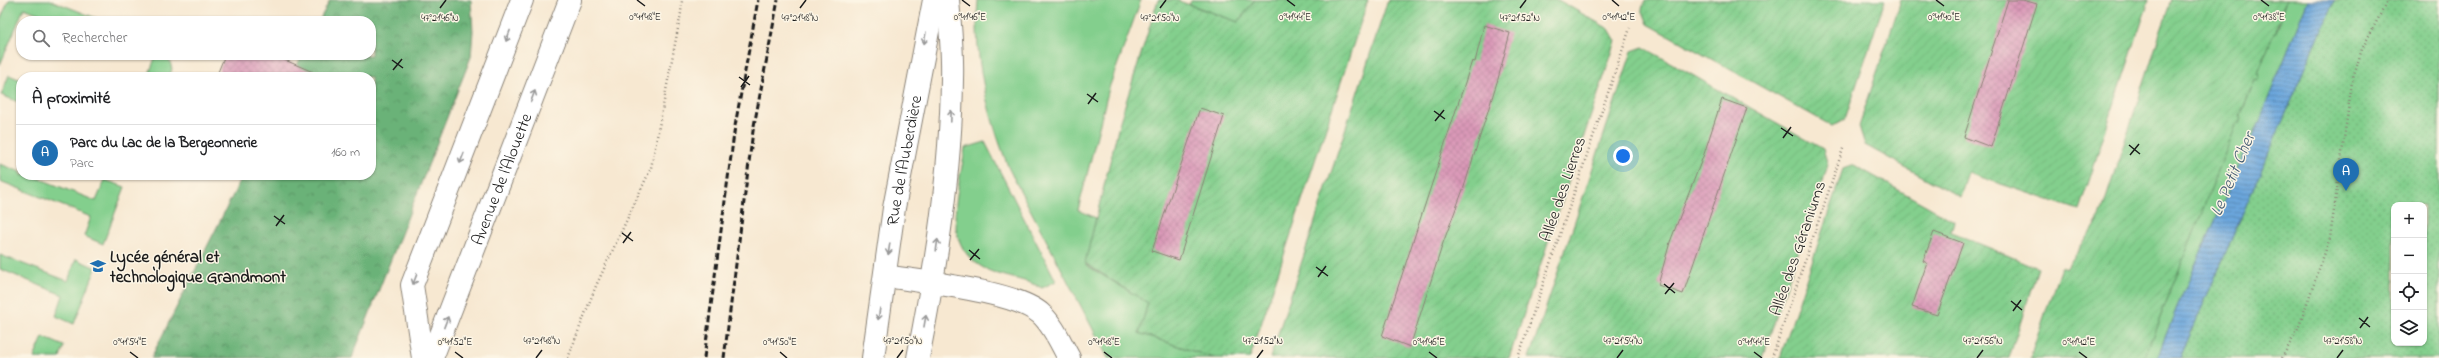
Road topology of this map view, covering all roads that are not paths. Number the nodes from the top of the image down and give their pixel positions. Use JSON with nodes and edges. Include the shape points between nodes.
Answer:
{"nodes":[{"id":1,"x":522,"y":0,"type":"edge"},
{"id":2,"x":570,"y":0,"type":"edge"},
{"id":3,"x":934,"y":0,"type":"edge"},
{"id":4,"x":948,"y":0,"type":"edge"},
{"id":5,"x":885,"y":276,"type":"junction"},
{"id":6,"x":932,"y":284,"type":"junction"},
{"id":7,"x":423,"y":358,"type":"edge"},
{"id":8,"x":432,"y":358,"type":"edge"},
{"id":9,"x":873,"y":358,"type":"edge"},
{"id":10,"x":918,"y":358,"type":"edge"},
{"id":11,"x":1069,"y":358,"type":"edge"}],
"edges":[{"from":1,"to":7,"type":"street","one_way":true,"via":[[412,285]]},
{"from":8,"to":2,"type":"street","name":"Avenue de l'Alouette","one_way":true},
{"from":3,"to":5,"type":"street","name":"Rue de l'Auberdière","one_way":true,"via":[[894,208]]},
{"from":6,"to":4,"type":"street","one_way":true,"via":[[950,145],[952,77]]},
{"from":5,"to":6,"type":"street"},
{"from":5,"to":9,"type":"street","name":"Rue de l'Auberdière","one_way":true},
{"from":10,"to":6,"type":"street","one_way":true},
{"from":6,"to":11,"type":"street","via":[[1025,303],[1042,314]]}]}
